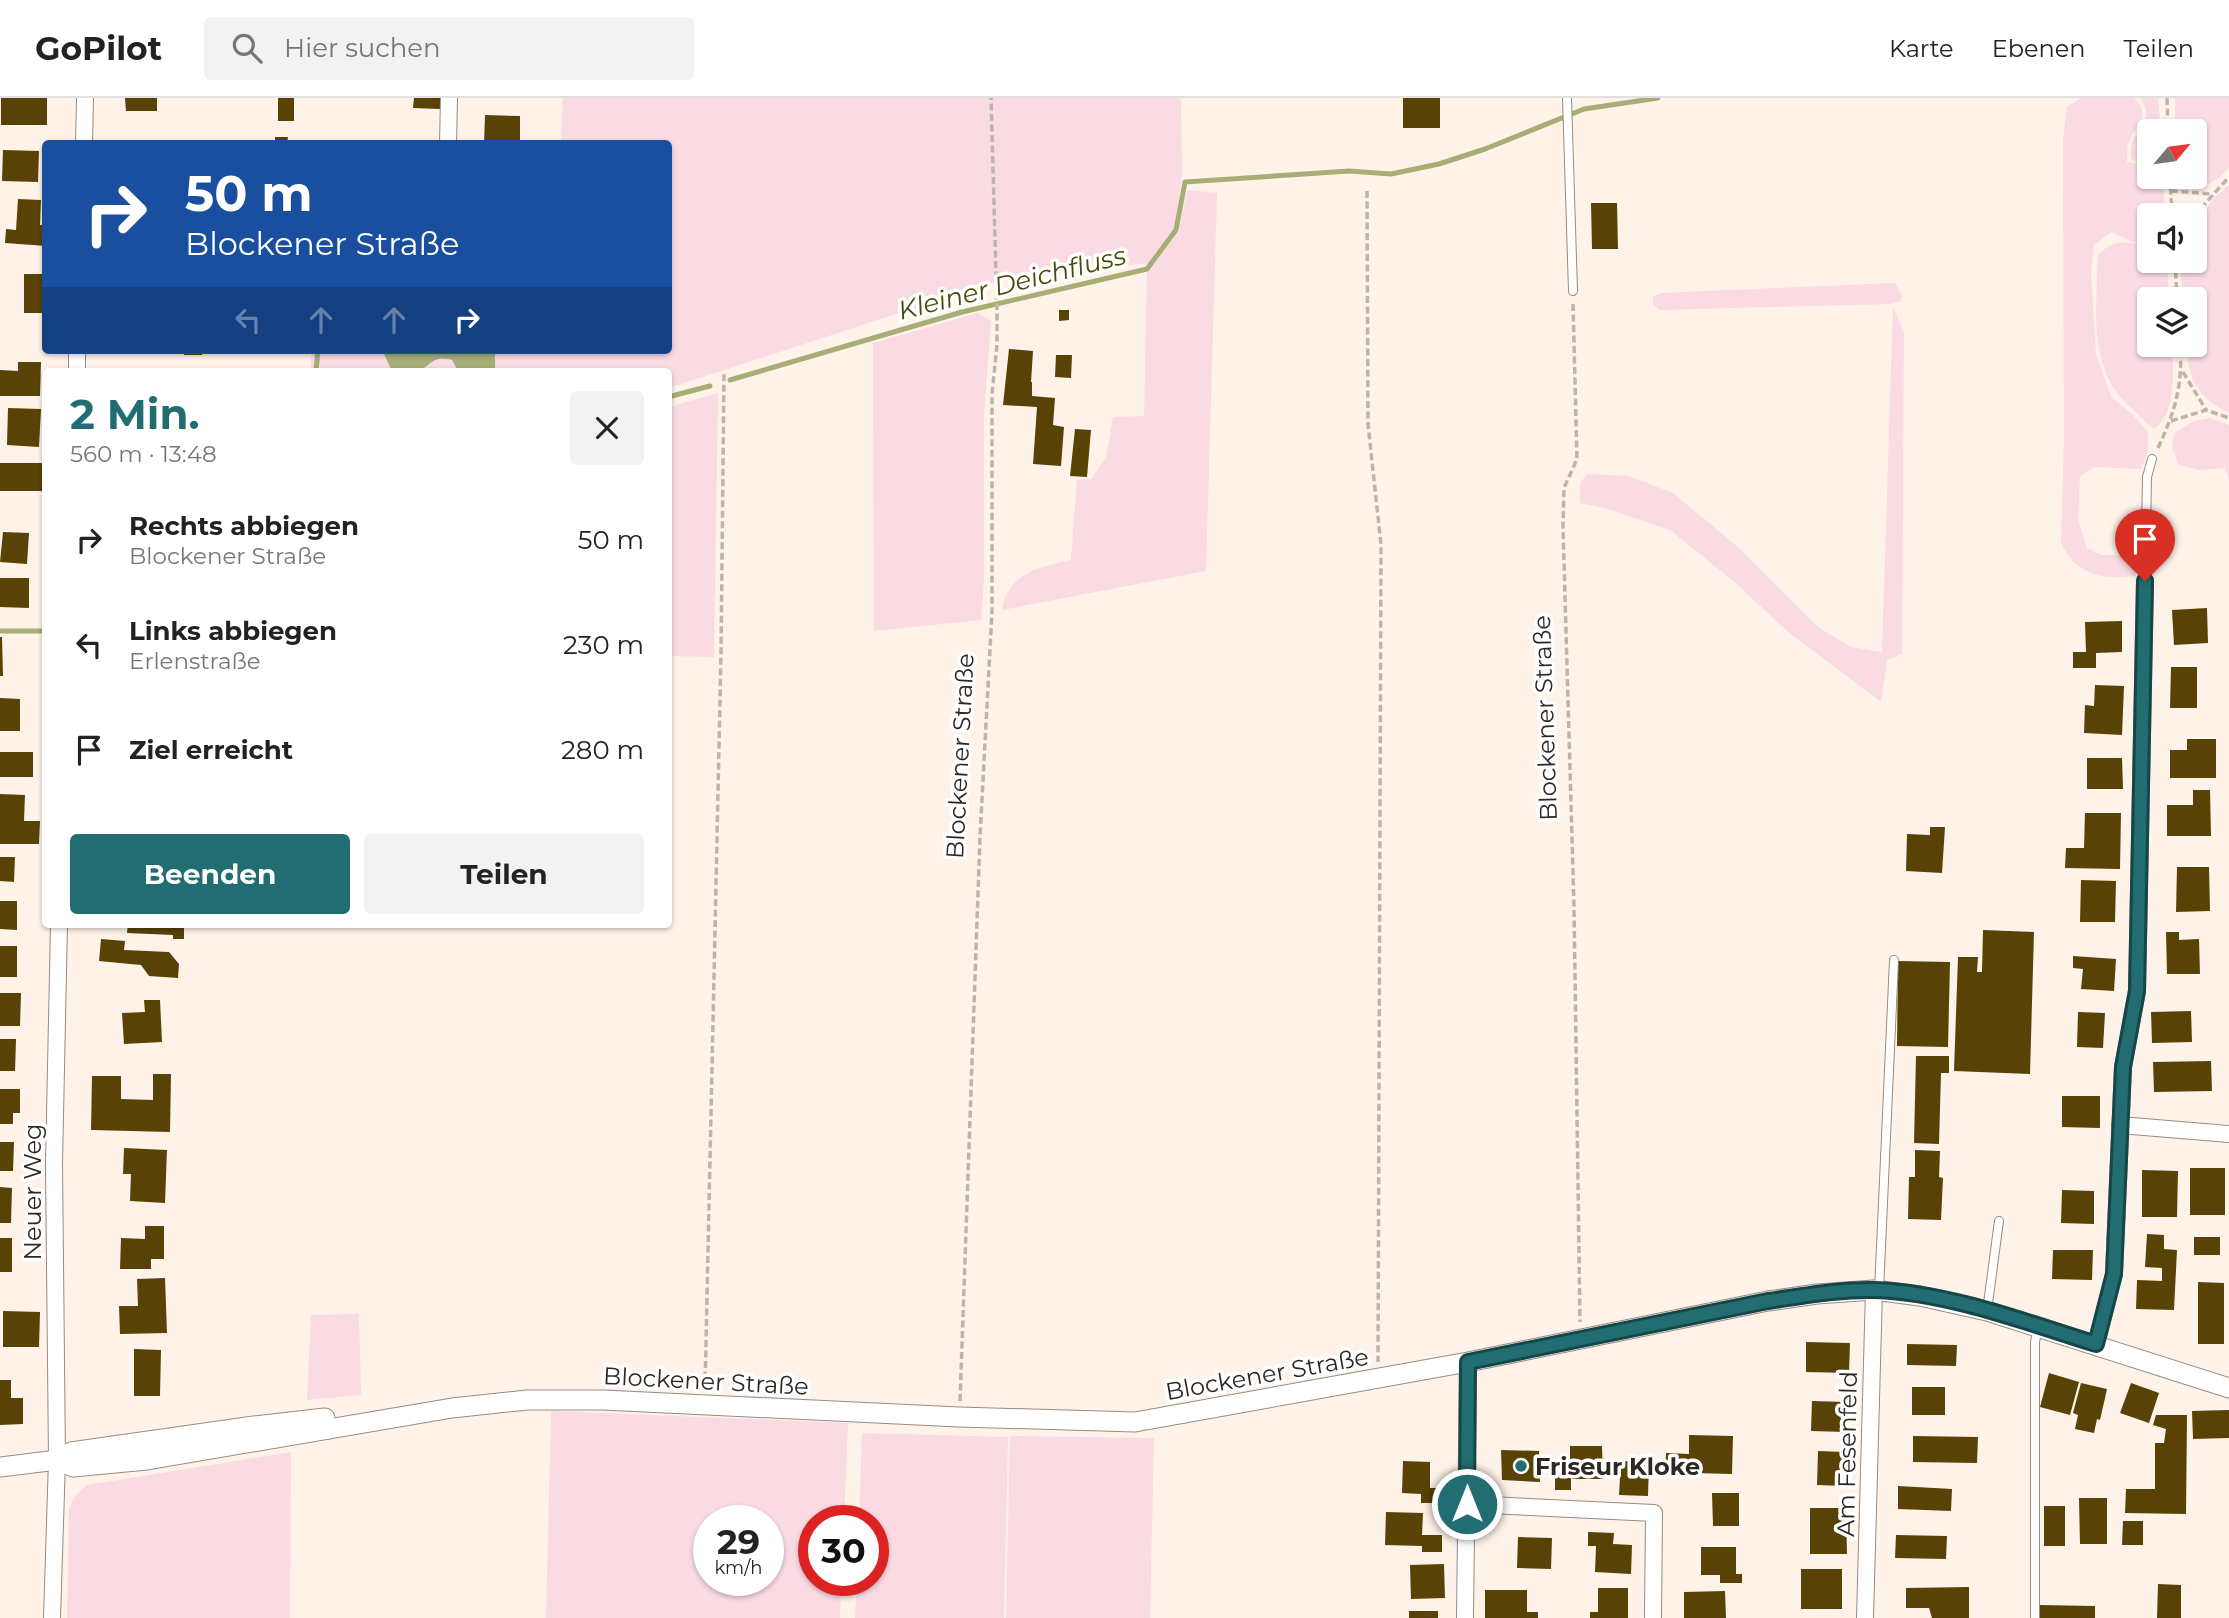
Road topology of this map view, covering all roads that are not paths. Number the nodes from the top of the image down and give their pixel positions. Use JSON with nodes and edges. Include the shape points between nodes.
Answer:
{"nodes":[{"id":1,"x":85,"y":98,"type":"edge"},
{"id":2,"x":449,"y":98,"type":"edge"},
{"id":3,"x":1567,"y":99,"type":"edge"},
{"id":4,"x":84,"y":140,"type":"edge"},
{"id":5,"x":448,"y":140,"type":"edge"},
{"id":6,"x":1573,"y":291,"type":"road end"},
{"id":7,"x":2152,"y":459,"type":"road end"},
{"id":8,"x":2145,"y":581,"type":"joint"},
{"id":9,"x":59,"y":928,"type":"edge"},
{"id":10,"x":1894,"y":960,"type":"dead end"},
{"id":11,"x":2120,"y":1125,"type":"junction"},
{"id":12,"x":2229,"y":1134,"type":"edge"},
{"id":13,"x":1999,"y":1222,"type":"dead end"},
{"id":14,"x":1876,"y":1291,"type":"junction"},
{"id":15,"x":1987,"y":1311,"type":"junction"},
{"id":16,"x":2038,"y":1326,"type":"junction"},
{"id":17,"x":2096,"y":1344,"type":"junction"},
{"id":18,"x":1468,"y":1362,"type":"junction"},
{"id":19,"x":2229,"y":1388,"type":"edge"},
{"id":20,"x":57,"y":1460,"type":"junction"},
{"id":21,"x":0,"y":1467,"type":"edge"},
{"id":22,"x":1467,"y":1504,"type":"junction"},
{"id":23,"x":52,"y":1618,"type":"edge"},
{"id":24,"x":1465,"y":1618,"type":"edge"},
{"id":25,"x":1653,"y":1618,"type":"edge"},
{"id":26,"x":1865,"y":1618,"type":"edge"},
{"id":27,"x":2035,"y":1618,"type":"edge"}],
"edges":[{"from":1,"to":4,"type":"street"},
{"from":2,"to":5,"type":"street"},
{"from":3,"to":6,"type":"lane"},
{"from":7,"to":8,"type":"lane","via":[[2147,477]]},
{"from":8,"to":11,"type":"street","via":[[2137,991],[2123,1067]]},
{"from":9,"to":20,"type":"street","name":"Neuer Weg","via":[[54,1163]]},
{"from":10,"to":14,"type":"lane"},
{"from":11,"to":12,"type":"street"},
{"from":11,"to":17,"type":"street","via":[[2114,1274]]},
{"from":13,"to":15,"type":"lane"},
{"from":14,"to":15,"type":"street","name":"Blockener Straße"},
{"from":14,"to":18,"type":"street","name":"Blockener Straße","via":[[1768,1301]]},
{"from":14,"to":26,"type":"street","name":"Am Fesenfeld"},
{"from":15,"to":16,"type":"street","name":"Blockener Straße"},
{"from":16,"to":17,"type":"street","name":"Blockener Straße"},
{"from":16,"to":27,"type":"lane"},
{"from":17,"to":19,"type":"street","name":"Blockener Straße"},
{"from":18,"to":20,"type":"street","name":"Blockener Straße","via":[[1135,1422],[527,1400],[452,1408],[147,1460],[73,1466]]},
{"from":18,"to":22,"type":"street"},
{"from":20,"to":21,"type":"street","name":"Blockener Straße"},
{"from":20,"to":23,"type":"street","name":"Neuer Weg"},
{"from":22,"to":24,"type":"street"},
{"from":22,"to":25,"type":"street","via":[[1654,1513]]}]}
